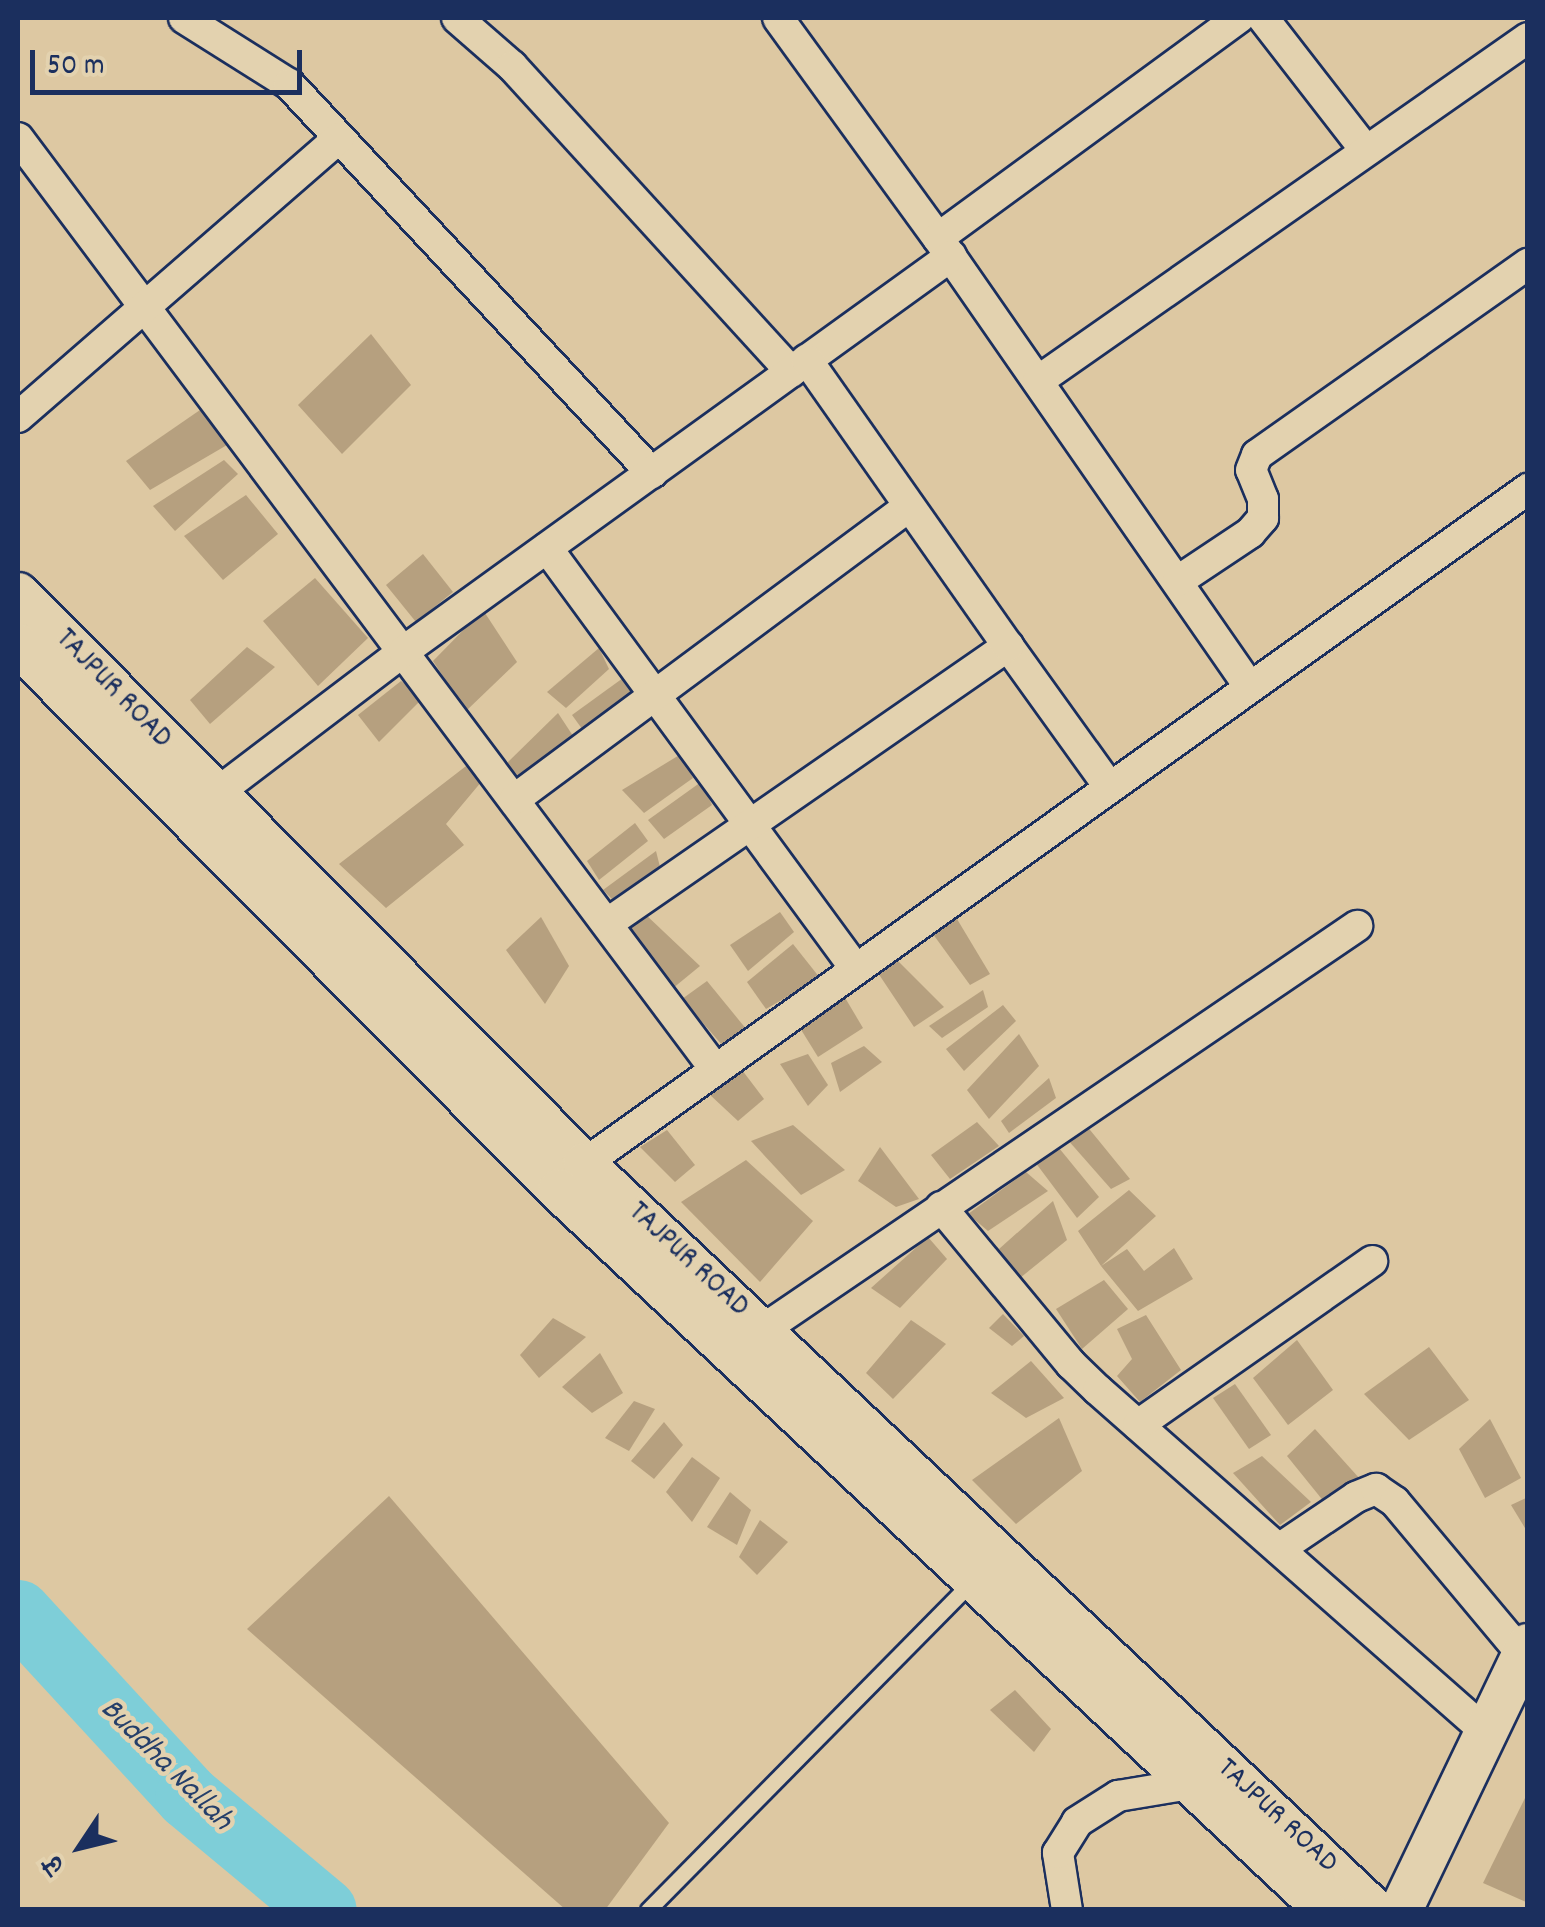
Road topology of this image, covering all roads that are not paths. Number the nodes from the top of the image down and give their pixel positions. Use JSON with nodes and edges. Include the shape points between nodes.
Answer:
{"nodes":[{"id":1,"x":184,"y":18,"type":"edge"},
{"id":2,"x":778,"y":18,"type":"edge"},
{"id":3,"x":1238,"y":18,"type":"edge"},
{"id":4,"x":1263,"y":18,"type":"edge"},
{"id":5,"x":476,"y":23,"type":"edge"},
{"id":6,"x":1528,"y":38,"type":"edge"},
{"id":7,"x":18,"y":138,"type":"edge"},
{"id":8,"x":339,"y":138,"type":"junction"},
{"id":9,"x":1366,"y":151,"type":"junction"},
{"id":10,"x":945,"y":247,"type":"junction"},
{"id":11,"x":1525,"y":271,"type":"edge"},
{"id":12,"x":143,"y":309,"type":"junction"},
{"id":13,"x":799,"y":366,"type":"junction"},
{"id":14,"x":1038,"y":380,"type":"junction"},
{"id":15,"x":18,"y":417,"type":"edge"},
{"id":16,"x":652,"y":472,"type":"junction"},
{"id":17,"x":1528,"y":489,"type":"edge"},
{"id":18,"x":909,"y":506,"type":"junction"},
{"id":19,"x":547,"y":548,"type":"junction"},
{"id":20,"x":1178,"y":582,"type":"junction"},
{"id":21,"x":18,"y":594,"type":"edge"},
{"id":22,"x":18,"y":644,"type":"edge"},
{"id":23,"x":1008,"y":646,"type":"junction"},
{"id":24,"x":404,"y":651,"type":"junction"},
{"id":25,"x":1249,"y":686,"type":"junction"},
{"id":26,"x":656,"y":694,"type":"junction"},
{"id":27,"x":1108,"y":785,"type":"junction"},
{"id":28,"x":213,"y":796,"type":"junction"},
{"id":29,"x":515,"y":800,"type":"junction"},
{"id":30,"x":749,"y":826,"type":"junction"},
{"id":31,"x":608,"y":923,"type":"junction"},
{"id":32,"x":1357,"y":926,"type":"dead end"},
{"id":33,"x":854,"y":968,"type":"junction"},
{"id":34,"x":715,"y":1070,"type":"junction"},
{"id":35,"x":521,"y":1127,"type":"junction"},
{"id":36,"x":584,"y":1164,"type":"junction"},
{"id":37,"x":941,"y":1207,"type":"junction"},
{"id":38,"x":1372,"y":1262,"type":"dead end"},
{"id":39,"x":761,"y":1331,"type":"junction"},
{"id":40,"x":1138,"y":1426,"type":"junction"},
{"id":41,"x":1279,"y":1549,"type":"junction"},
{"id":42,"x":972,"y":1582,"type":"junction"},
{"id":43,"x":1525,"y":1650,"type":"edge"},
{"id":44,"x":1486,"y":1732,"type":"junction"},
{"id":45,"x":1190,"y":1784,"type":"junction"},
{"id":46,"x":648,"y":1910,"type":"edge"},
{"id":47,"x":1067,"y":1910,"type":"edge"},
{"id":48,"x":1326,"y":1910,"type":"edge"},
{"id":49,"x":1374,"y":1910,"type":"edge"},
{"id":50,"x":1401,"y":1910,"type":"edge"}],
"edges":[{"from":1,"to":8,"type":"street","via":[[289,84]]},
{"from":2,"to":10,"type":"street"},
{"from":3,"to":10,"type":"street"},
{"from":4,"to":9,"type":"street"},
{"from":5,"to":13,"type":"street"},
{"from":6,"to":9,"type":"street"},
{"from":7,"to":12,"type":"street"},
{"from":8,"to":12,"type":"street"},
{"from":8,"to":16,"type":"street"},
{"from":9,"to":14,"type":"street"},
{"from":10,"to":13,"type":"street"},
{"from":10,"to":14,"type":"street"},
{"from":11,"to":20,"type":"street","via":[[1257,455],[1251,470],[1263,518]]},
{"from":12,"to":15,"type":"street"},
{"from":12,"to":24,"type":"street"},
{"from":13,"to":16,"type":"street"},
{"from":13,"to":18,"type":"street"},
{"from":14,"to":20,"type":"street"},
{"from":16,"to":19,"type":"street"},
{"from":17,"to":25,"type":"street"},
{"from":18,"to":23,"type":"street"},
{"from":18,"to":26,"type":"street"},
{"from":19,"to":24,"type":"street"},
{"from":19,"to":26,"type":"street"},
{"from":20,"to":25,"type":"street"},
{"from":21,"to":28,"type":"main road","name":"TAJPUR ROAD"},
{"from":22,"to":35,"type":"main road","name":"TAJPUR ROAD"},
{"from":23,"to":27,"type":"street"},
{"from":23,"to":30,"type":"street"},
{"from":24,"to":28,"type":"street"},
{"from":24,"to":29,"type":"street"},
{"from":25,"to":27,"type":"street"},
{"from":26,"to":29,"type":"street"},
{"from":26,"to":30,"type":"street"},
{"from":27,"to":33,"type":"street"},
{"from":28,"to":35,"type":"main road","name":"TAJPUR ROAD"},
{"from":29,"to":31,"type":"street"},
{"from":30,"to":31,"type":"street"},
{"from":30,"to":33,"type":"street"},
{"from":31,"to":34,"type":"street"},
{"from":32,"to":37,"type":"street"},
{"from":33,"to":34,"type":"street"},
{"from":34,"to":36,"type":"street"},
{"from":35,"to":36,"type":"main road","name":"TAJPUR ROAD"},
{"from":35,"to":42,"type":"main road","name":"TAJPUR ROAD"},
{"from":36,"to":39,"type":"main road","name":"TAJPUR ROAD"},
{"from":37,"to":39,"type":"street"},
{"from":37,"to":40,"type":"street","via":[[1071,1364]]},
{"from":38,"to":40,"type":"street"},
{"from":39,"to":49,"type":"main road","name":"TAJPUR ROAD"},
{"from":40,"to":41,"type":"street"},
{"from":41,"to":43,"type":"street","via":[[1376,1489],[1395,1502]]},
{"from":41,"to":44,"type":"street"},
{"from":42,"to":45,"type":"main road","name":"TAJPUR ROAD"},
{"from":42,"to":46,"type":"lane"},
{"from":43,"to":44,"type":"main road"},
{"from":44,"to":50,"type":"main road"},
{"from":45,"to":47,"type":"street","via":[[1118,1796],[1077,1822],[1058,1853]]},
{"from":45,"to":48,"type":"main road","name":"TAJPUR ROAD"}]}
